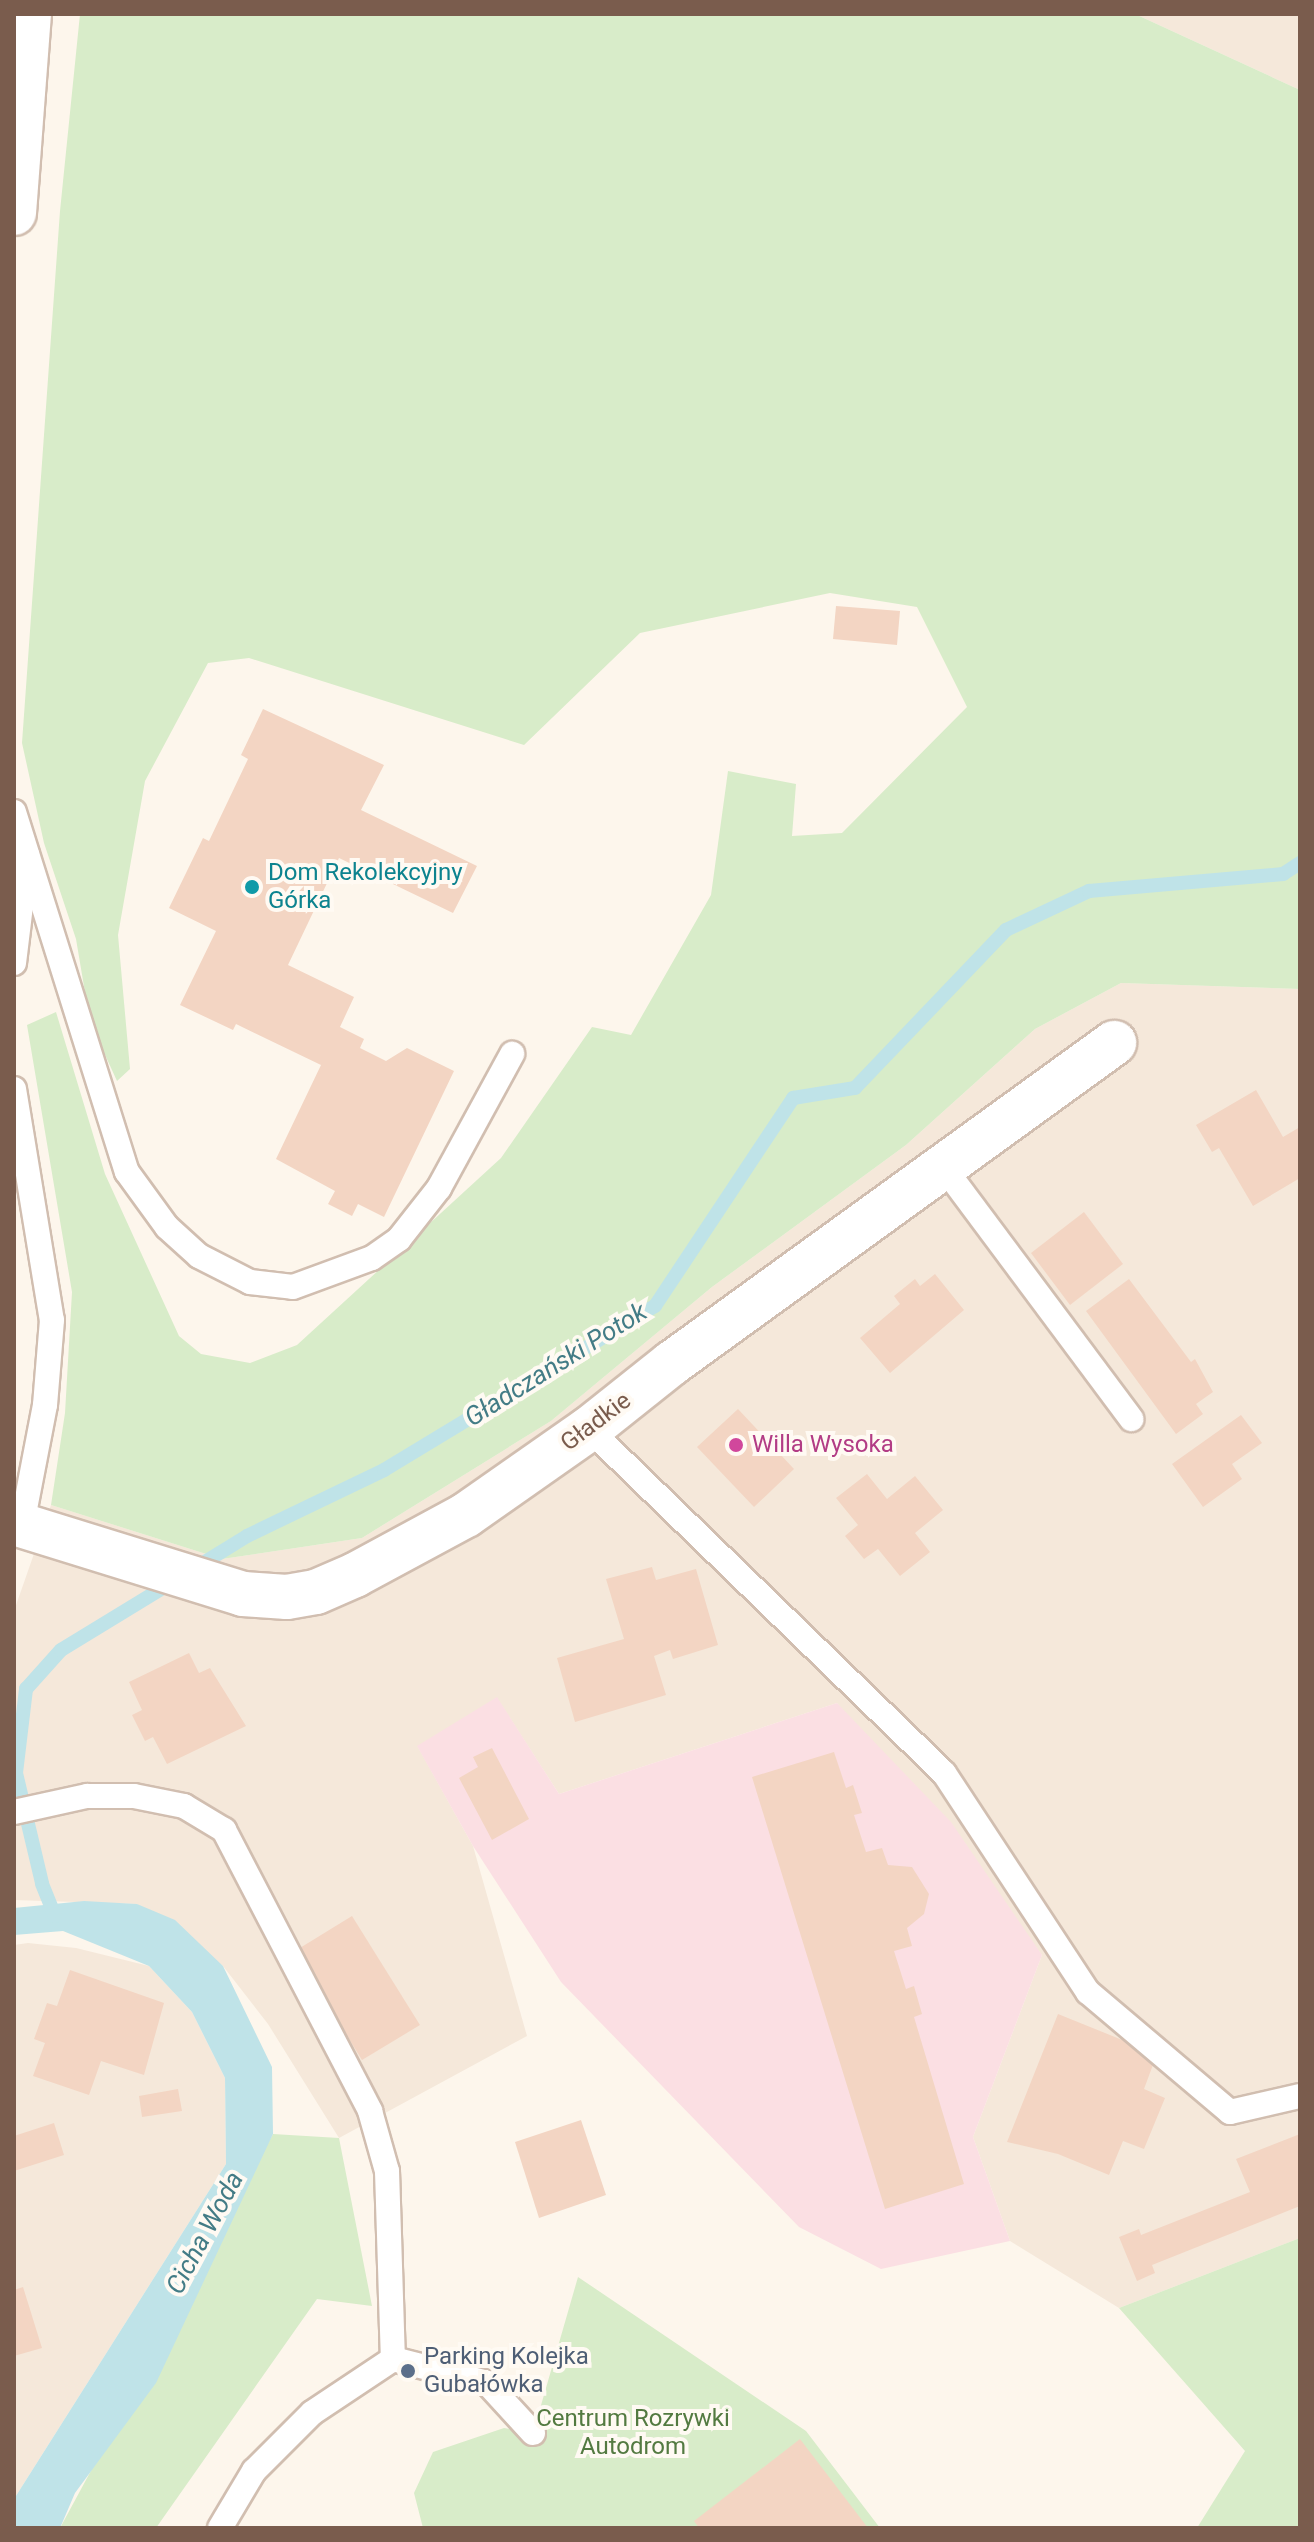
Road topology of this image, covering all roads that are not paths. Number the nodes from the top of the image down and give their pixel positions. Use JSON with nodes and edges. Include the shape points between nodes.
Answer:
{"nodes":[{"id":1,"x":29,"y":14,"type":"edge"},
{"id":2,"x":14,"y":213,"type":"edge"},
{"id":3,"x":14,"y":812,"type":"edge"},
{"id":4,"x":28,"y":845,"type":"junction"},
{"id":5,"x":14,"y":963,"type":"edge"},
{"id":6,"x":1114,"y":1043,"type":"dead end"},
{"id":7,"x":512,"y":1054,"type":"dead end"},
{"id":8,"x":14,"y":1089,"type":"edge"},
{"id":9,"x":942,"y":1165,"type":"junction"},
{"id":10,"x":1131,"y":1419,"type":"dead end"},
{"id":11,"x":589,"y":1429,"type":"junction"},
{"id":12,"x":18,"y":1524,"type":"edge"},
{"id":13,"x":14,"y":1812,"type":"edge"},
{"id":14,"x":1300,"y":2096,"type":"edge"},
{"id":15,"x":393,"y":2359,"type":"junction"},
{"id":16,"x":533,"y":2433,"type":"dead end"},
{"id":17,"x":220,"y":2528,"type":"edge"}],
"edges":[{"from":1,"to":2,"type":"street"},
{"from":3,"to":4,"type":"lane"},
{"from":4,"to":5,"type":"lane"},
{"from":4,"to":7,"type":"lane","via":[[127,1172],[167,1227],[199,1256],[250,1282],[293,1287],[361,1264],[399,1239],[439,1188]]},
{"from":6,"to":9,"type":"street","name":"Gładkie"},
{"from":8,"to":12,"type":"lane","via":[[52,1320],[45,1405]]},
{"from":9,"to":10,"type":"lane"},
{"from":9,"to":11,"type":"street","name":"Gładkie"},
{"from":11,"to":12,"type":"street","name":"Gładkie","via":[[466,1515],[355,1575],[316,1592],[287,1597],[243,1594]]},
{"from":11,"to":14,"type":"lane","via":[[944,1773],[1088,1992],[1230,2112]]},
{"from":13,"to":15,"type":"lane","via":[[87,1796],[134,1796],[184,1806],[224,1830],[370,2111],[387,2171]]},
{"from":15,"to":16,"type":"lane","via":[[487,2383]]},
{"from":15,"to":17,"type":"lane","via":[[312,2413],[254,2471]]}]}
